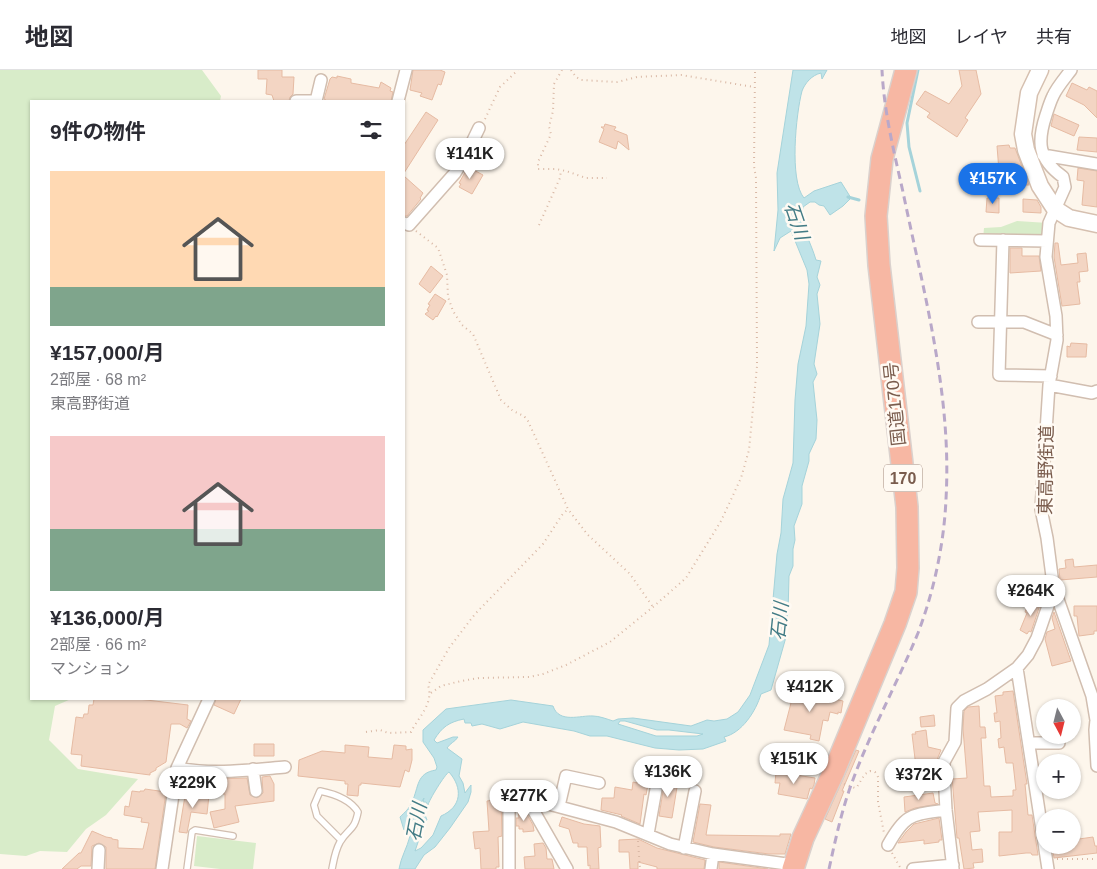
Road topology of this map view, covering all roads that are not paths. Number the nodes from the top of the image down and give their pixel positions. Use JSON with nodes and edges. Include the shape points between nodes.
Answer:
{"nodes":[{"id":1,"x":406,"y":70,"type":"edge"},
{"id":2,"x":906,"y":70,"type":"edge"},
{"id":3,"x":1040,"y":70,"type":"edge"},
{"id":4,"x":1071,"y":70,"type":"edge"},
{"id":5,"x":321,"y":80,"type":"dead end"},
{"id":6,"x":316,"y":100,"type":"edge"},
{"id":7,"x":398,"y":100,"type":"edge"},
{"id":8,"x":478,"y":128,"type":"road end"},
{"id":9,"x":1043,"y":155,"type":"junction"},
{"id":10,"x":1097,"y":164,"type":"edge"},
{"id":11,"x":1055,"y":209,"type":"junction"},
{"id":12,"x":406,"y":224,"type":"edge"},
{"id":13,"x":1097,"y":224,"type":"edge"},
{"id":14,"x":980,"y":240,"type":"dead end"},
{"id":15,"x":1003,"y":240,"type":"junction"},
{"id":16,"x":1047,"y":241,"type":"junction"},
{"id":17,"x":978,"y":322,"type":"dead end"},
{"id":18,"x":1000,"y":322,"type":"junction"},
{"id":19,"x":1057,"y":336,"type":"junction"},
{"id":20,"x":1050,"y":380,"type":"junction"},
{"id":21,"x":1097,"y":391,"type":"edge"},
{"id":22,"x":1053,"y":584,"type":"junction"},
{"id":23,"x":1017,"y":668,"type":"junction"},
{"id":24,"x":209,"y":700,"type":"edge"},
{"id":25,"x":1030,"y":744,"type":"junction"},
{"id":26,"x":1036,"y":744,"type":"edge"},
{"id":27,"x":1097,"y":766,"type":"edge"},
{"id":28,"x":285,"y":767,"type":"dead end"},
{"id":29,"x":177,"y":768,"type":"junction"},
{"id":30,"x":253,"y":769,"type":"junction"},
{"id":31,"x":658,"y":778,"type":"dead end"},
{"id":32,"x":592,"y":784,"type":"dead end"},
{"id":33,"x":256,"y":791,"type":"dead end"},
{"id":34,"x":694,"y":791,"type":"dead end"},
{"id":35,"x":528,"y":801,"type":"junction"},
{"id":36,"x":559,"y":806,"type":"junction"},
{"id":37,"x":946,"y":810,"type":"junction"},
{"id":38,"x":642,"y":832,"type":"junction"},
{"id":39,"x":233,"y":836,"type":"dead end"},
{"id":40,"x":341,"y":840,"type":"junction"},
{"id":41,"x":888,"y":846,"type":"road end"},
{"id":42,"x":684,"y":848,"type":"junction"},
{"id":43,"x":99,"y":850,"type":"dead end"},
{"id":44,"x":713,"y":854,"type":"junction"},
{"id":45,"x":1047,"y":864,"type":"edge"},
{"id":46,"x":794,"y":867,"type":"edge"},
{"id":47,"x":953,"y":867,"type":"edge"},
{"id":48,"x":166,"y":868,"type":"edge"},
{"id":49,"x":98,"y":869,"type":"edge"},
{"id":50,"x":188,"y":869,"type":"edge"},
{"id":51,"x":332,"y":869,"type":"edge"},
{"id":52,"x":509,"y":869,"type":"edge"},
{"id":53,"x":567,"y":869,"type":"edge"},
{"id":54,"x":711,"y":869,"type":"edge"},
{"id":55,"x":913,"y":869,"type":"edge"}],
"edges":[{"from":1,"to":7,"type":"street"},
{"from":2,"to":46,"type":"highway","name":"国道170号","number":"170","via":[[882,159],[876,216],[907,507],[906,592],[803,838]]},
{"from":3,"to":11,"type":"street","via":[[1029,93],[1022,134],[1040,186]]},
{"from":4,"to":9,"type":"street","via":[[1053,95],[1042,126]]},
{"from":5,"to":6,"type":"street"},
{"from":8,"to":12,"type":"street","via":[[452,177]]},
{"from":9,"to":10,"type":"street"},
{"from":9,"to":11,"type":"street","name":"東高野街道","via":[[1063,177],[1065,187]]},
{"from":11,"to":13,"type":"street","via":[[1069,218]]},
{"from":11,"to":16,"type":"street","name":"東高野街道"},
{"from":14,"to":15,"type":"street"},
{"from":15,"to":16,"type":"street"},
{"from":15,"to":18,"type":"street"},
{"from":16,"to":19,"type":"street","name":"東高野街道","via":[[1046,257]]},
{"from":17,"to":18,"type":"street"},
{"from":18,"to":19,"type":"street","via":[[1024,322]]},
{"from":18,"to":20,"type":"street","via":[[999,375]]},
{"from":19,"to":20,"type":"street","name":"東高野街道"},
{"from":20,"to":21,"type":"street"},
{"from":20,"to":22,"type":"street","name":"東高野街道","via":[[1041,509]]},
{"from":22,"to":23,"type":"street","name":"東高野街道","via":[[1037,638]]},
{"from":22,"to":27,"type":"street","via":[[1090,690],[1096,720]]},
{"from":23,"to":25,"type":"street"},
{"from":23,"to":37,"type":"street","name":"東高野街道","via":[[957,708],[955,742],[944,762]]},
{"from":24,"to":29,"type":"street"},
{"from":25,"to":26,"type":"street"},
{"from":25,"to":45,"type":"street"},
{"from":28,"to":30,"type":"street"},
{"from":29,"to":30,"type":"street"},
{"from":29,"to":48,"type":"street"},
{"from":30,"to":33,"type":"street"},
{"from":31,"to":38,"type":"street","via":[[660,798]]},
{"from":32,"to":36,"type":"street","via":[[566,776]]},
{"from":34,"to":42,"type":"street","via":[[696,812]]},
{"from":35,"to":36,"type":"street"},
{"from":35,"to":52,"type":"street","via":[[510,803]]},
{"from":35,"to":53,"type":"street"},
{"from":36,"to":38,"type":"street"},
{"from":37,"to":41,"type":"street","via":[[910,816]]},
{"from":37,"to":47,"type":"street","name":"東高野街道"},
{"from":38,"to":42,"type":"street"},
{"from":39,"to":50,"type":"lane","via":[[192,832]]},
{"from":40,"to":40,"type":"lane","via":[[355,826],[358,812],[353,803],[320,791],[314,805],[317,816]]},
{"from":40,"to":51,"type":"lane"},
{"from":42,"to":44,"type":"street"},
{"from":43,"to":49,"type":"street"},
{"from":44,"to":46,"type":"street"},
{"from":44,"to":54,"type":"street"},
{"from":47,"to":55,"type":"street"}]}
